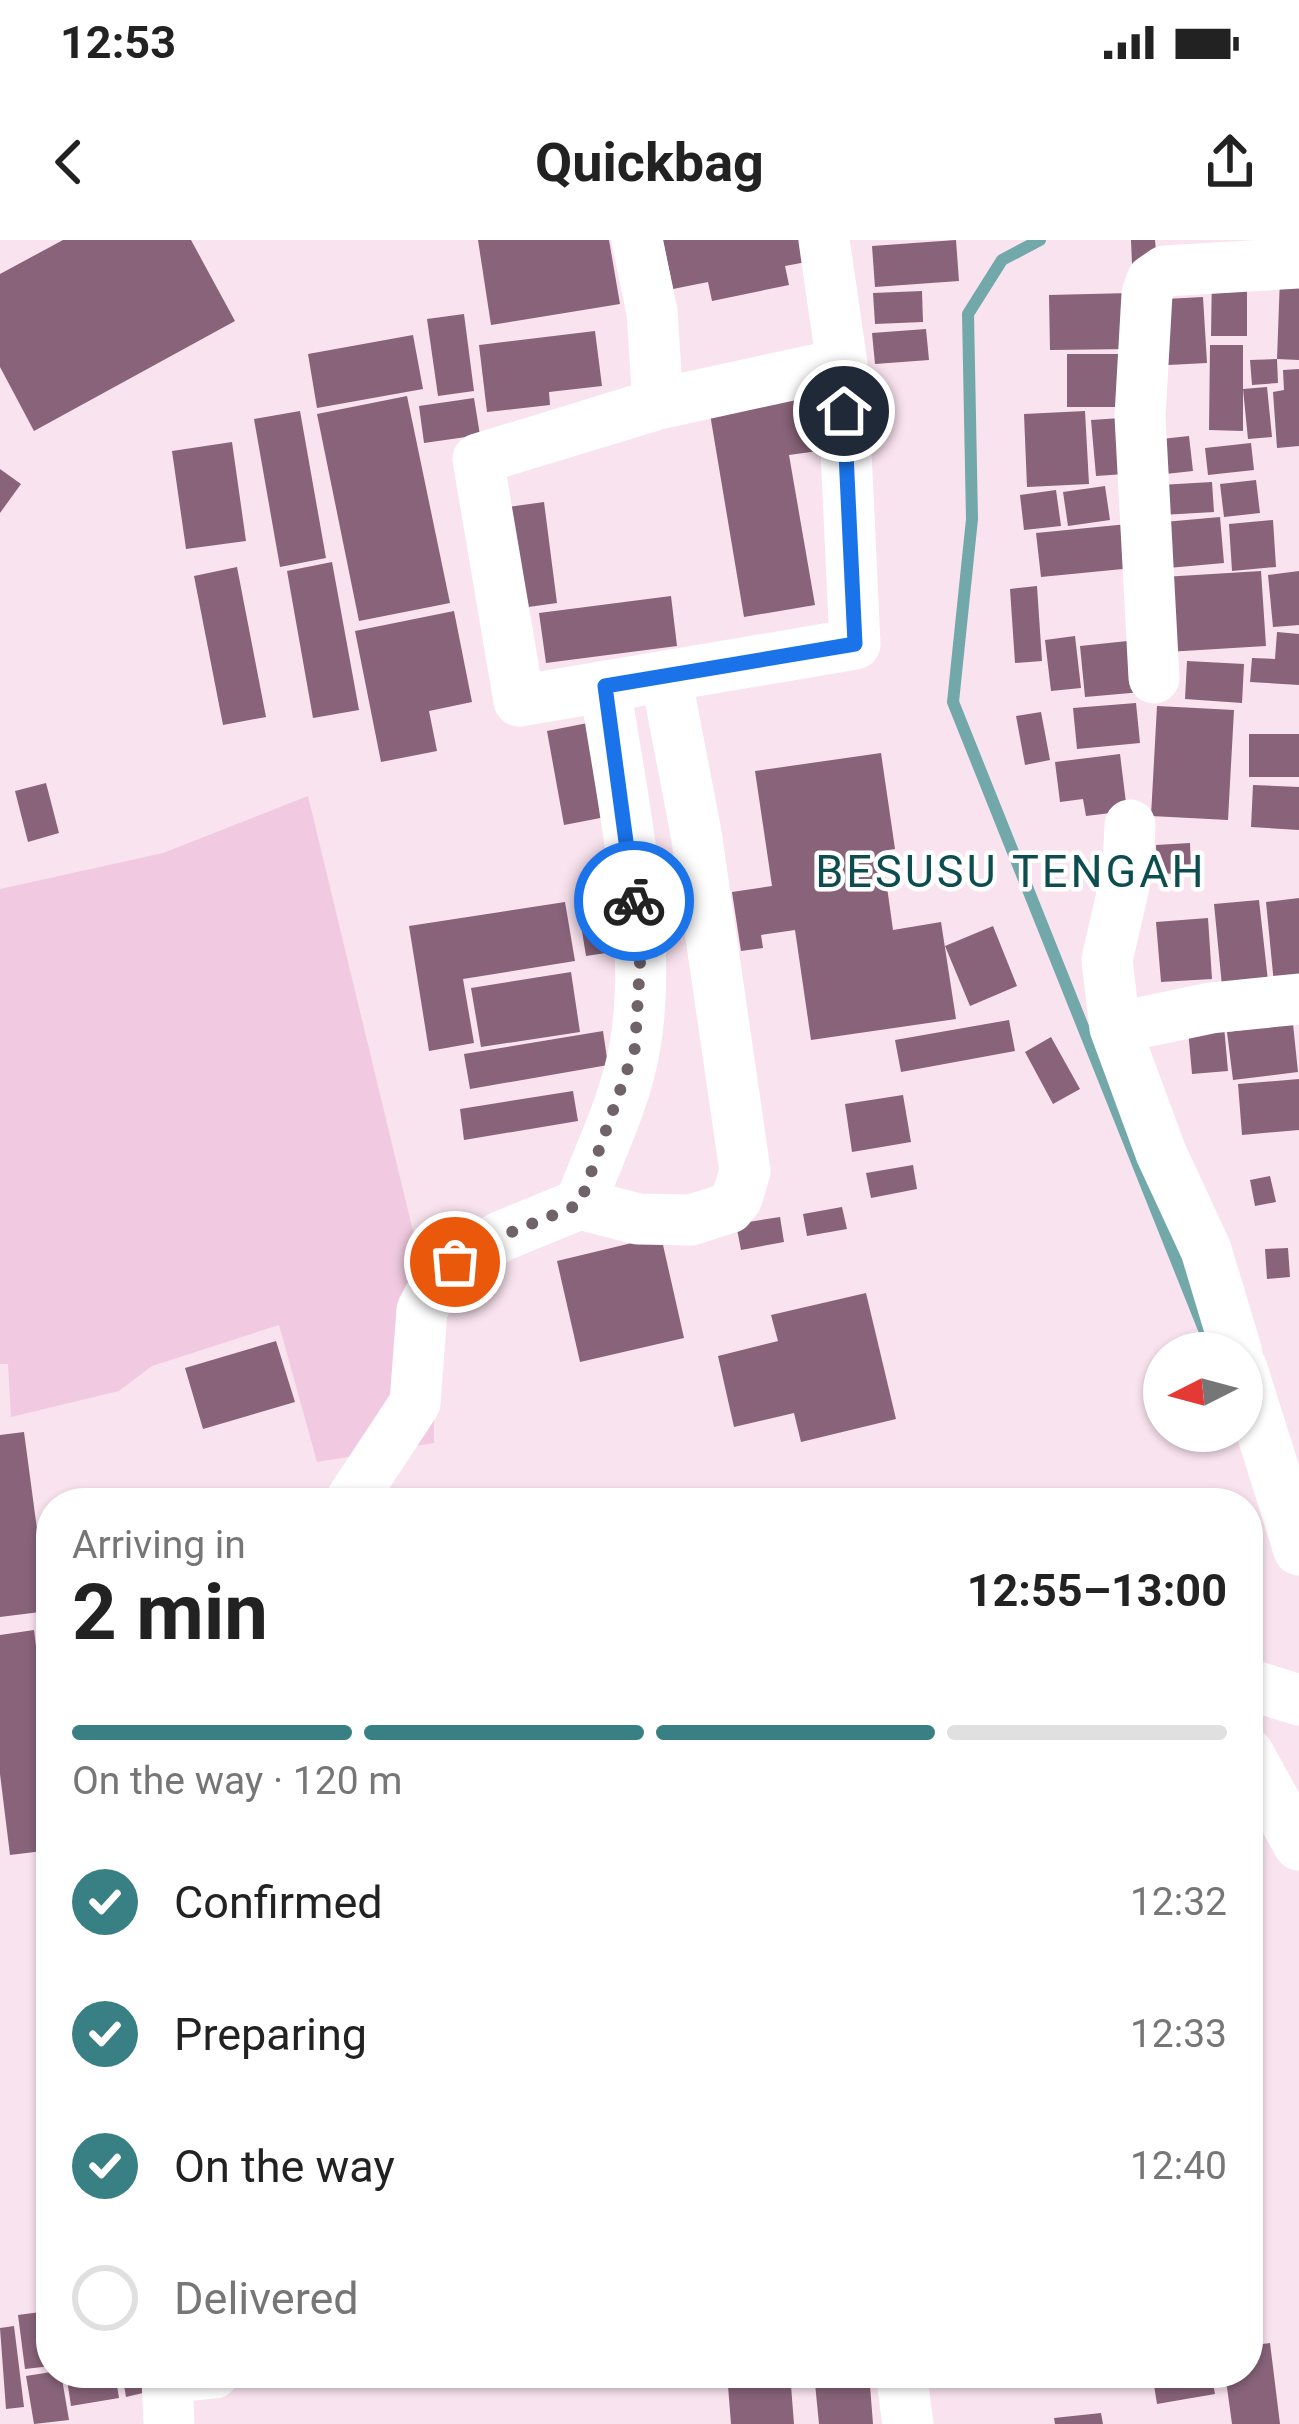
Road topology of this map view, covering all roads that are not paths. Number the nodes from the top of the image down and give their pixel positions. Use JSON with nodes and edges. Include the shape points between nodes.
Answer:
{"nodes":[{"id":1,"x":638,"y":240,"type":"edge"},
{"id":2,"x":824,"y":240,"type":"edge"},
{"id":3,"x":1299,"y":262,"type":"edge"},
{"id":4,"x":842,"y":364,"type":"junction"},
{"id":5,"x":658,"y":404,"type":"junction"},
{"id":6,"x":666,"y":677,"type":"junction"},
{"id":7,"x":1154,"y":678,"type":"dead end"},
{"id":8,"x":605,"y":686,"type":"junction"},
{"id":9,"x":1130,"y":824,"type":"dead end"},
{"id":10,"x":1299,"y":999,"type":"edge"},
{"id":11,"x":1115,"y":1028,"type":"junction"},
{"id":12,"x":580,"y":1204,"type":"junction"},
{"id":13,"x":1231,"y":1332,"type":"edge"},
{"id":14,"x":1263,"y":1436,"type":"edge"},
{"id":15,"x":363,"y":1484,"type":"edge"},
{"id":16,"x":1299,"y":1550,"type":"edge"},
{"id":17,"x":1263,"y":1689,"type":"edge"},
{"id":18,"x":1299,"y":1700,"type":"edge"},
{"id":19,"x":1263,"y":1780,"type":"edge"},
{"id":20,"x":1299,"y":1845,"type":"edge"},
{"id":21,"x":904,"y":2388,"type":"edge"},
{"id":22,"x":908,"y":2424,"type":"edge"}],
"edges":[{"from":1,"to":5,"type":"street"},
{"from":2,"to":4,"type":"street"},
{"from":3,"to":7,"type":"street","via":[[1165,271],[1147,294],[1140,416]]},
{"from":4,"to":5,"type":"street"},
{"from":4,"to":6,"type":"street","via":[[855,644]]},
{"from":5,"to":8,"type":"street","via":[[478,459],[519,701]]},
{"from":6,"to":8,"type":"street"},
{"from":6,"to":12,"type":"street","via":[[745,1172],[729,1208],[692,1220],[638,1220]]},
{"from":8,"to":12,"type":"street","via":[[631,862],[640,997],[635,1048]]},
{"from":9,"to":11,"type":"street","via":[[1107,960]]},
{"from":10,"to":11,"type":"street"},
{"from":11,"to":13,"type":"street","via":[[1206,1250]]},
{"from":12,"to":15,"type":"street","via":[[475,1249],[440,1276],[422,1310],[415,1403]]},
{"from":14,"to":16,"type":"street"},
{"from":17,"to":18,"type":"street"},
{"from":19,"to":20,"type":"street"},
{"from":21,"to":22,"type":"street"}]}
